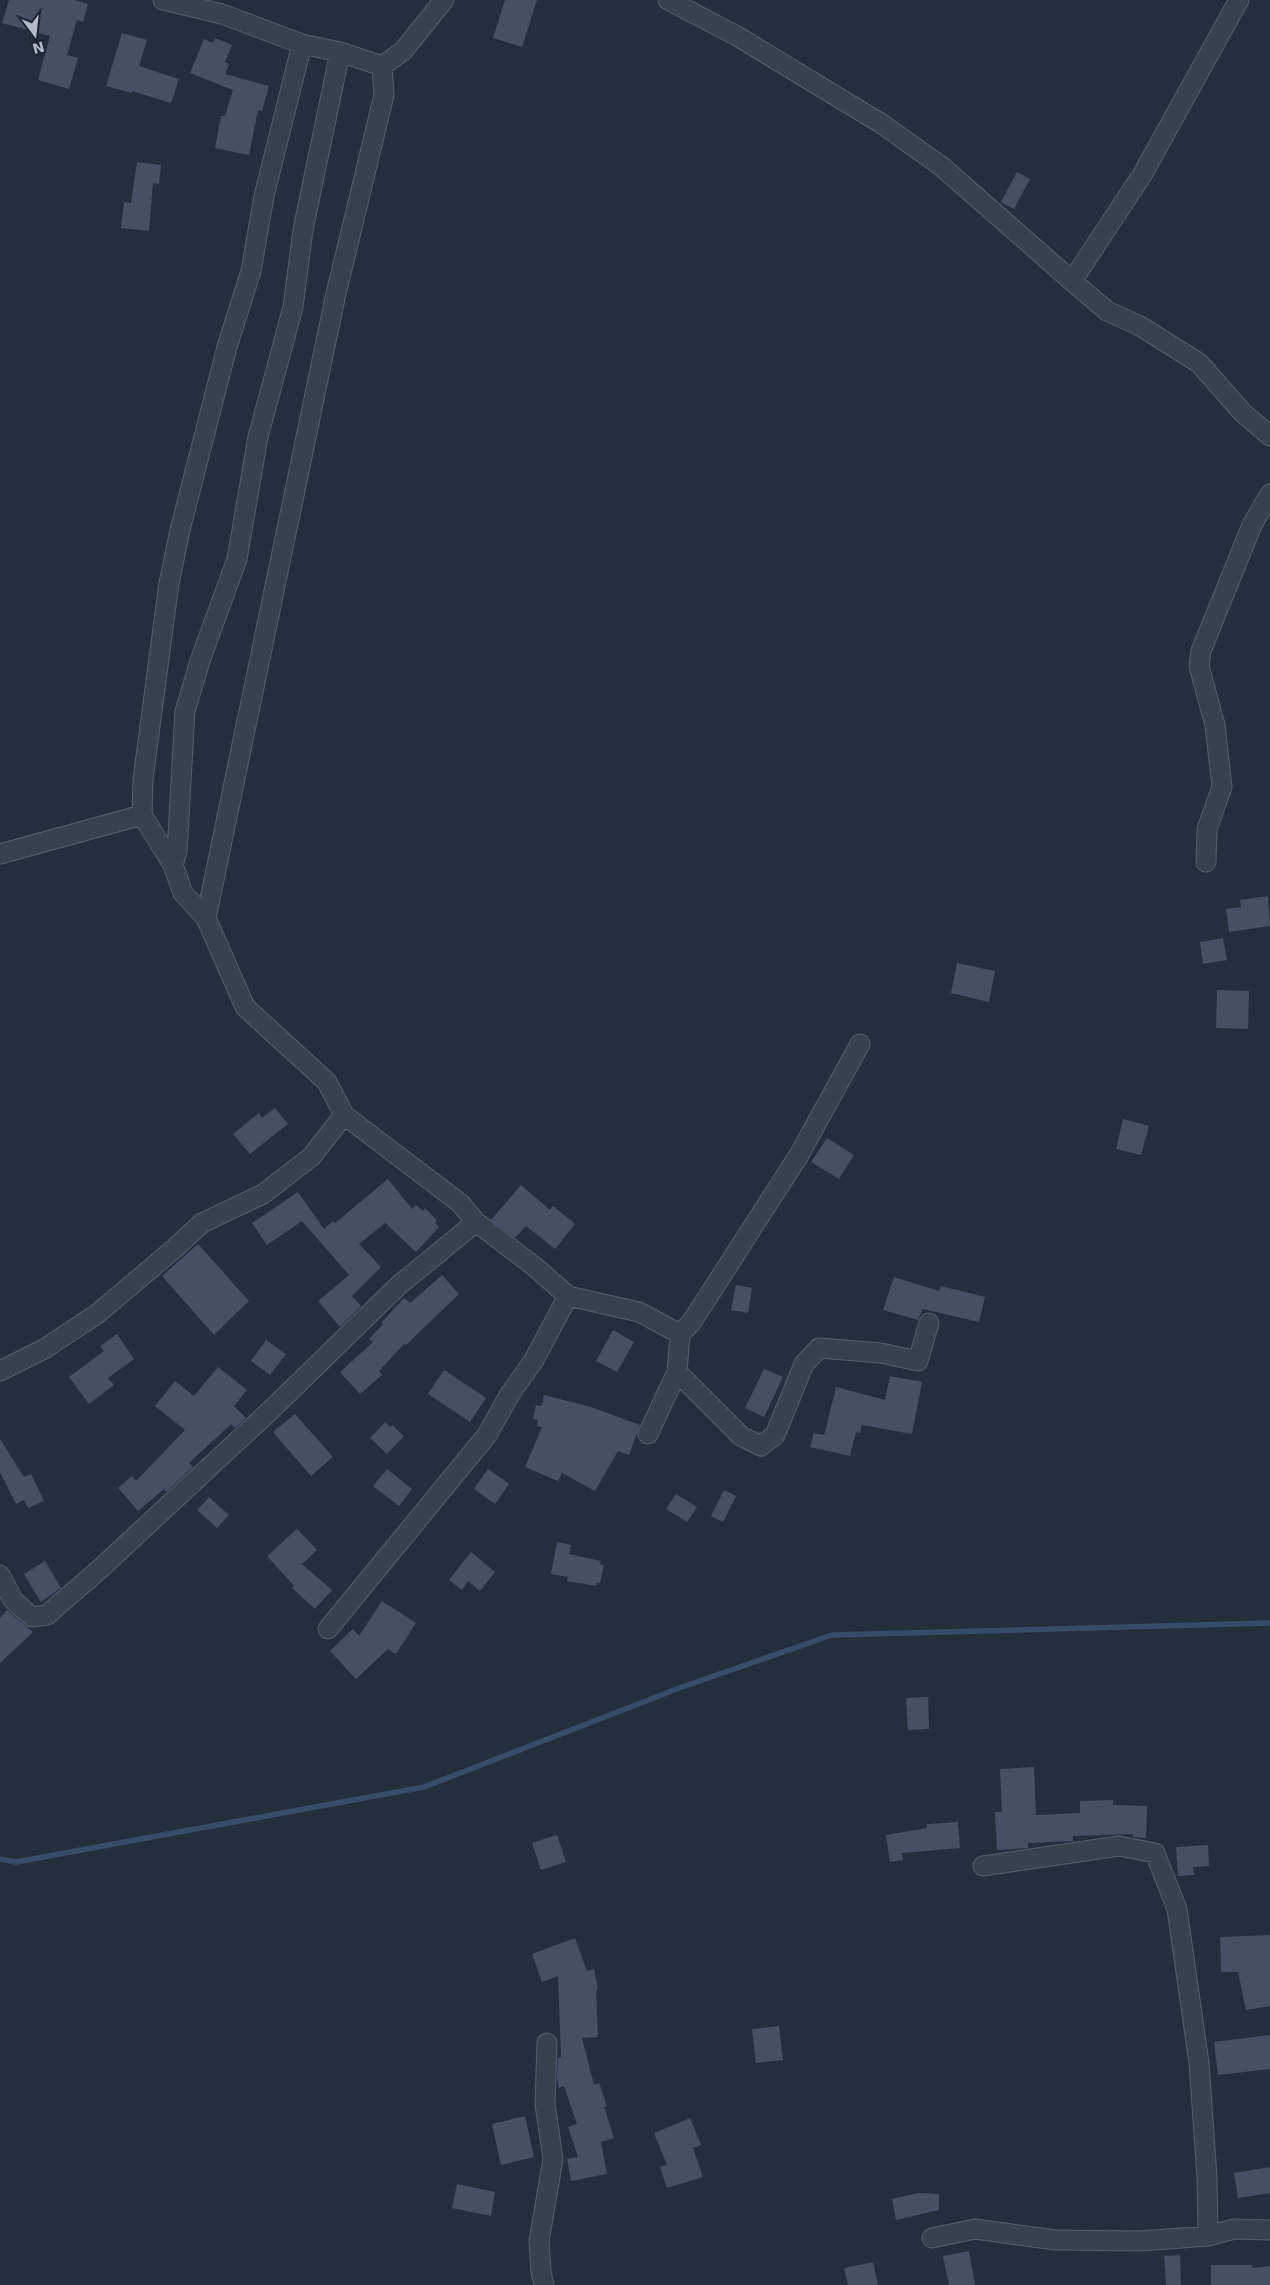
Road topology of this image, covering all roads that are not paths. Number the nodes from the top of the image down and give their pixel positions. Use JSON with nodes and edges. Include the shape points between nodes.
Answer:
{"nodes":[{"id":1,"x":163,"y":0,"type":"edge"},
{"id":2,"x":444,"y":0,"type":"edge"},
{"id":3,"x":668,"y":0,"type":"edge"},
{"id":4,"x":1238,"y":0,"type":"edge"},
{"id":5,"x":223,"y":7,"type":"edge"},
{"id":6,"x":302,"y":44,"type":"junction"},
{"id":7,"x":340,"y":52,"type":"junction"},
{"id":8,"x":382,"y":66,"type":"junction"},
{"id":9,"x":1072,"y":281,"type":"junction"},
{"id":10,"x":1270,"y":436,"type":"edge"},
{"id":11,"x":1270,"y":494,"type":"edge"},
{"id":12,"x":142,"y":815,"type":"junction"},
{"id":13,"x":0,"y":854,"type":"edge"},
{"id":14,"x":1206,"y":862,"type":"dead end"},
{"id":15,"x":173,"y":865,"type":"junction"},
{"id":16,"x":206,"y":918,"type":"junction"},
{"id":17,"x":860,"y":1044,"type":"dead end"},
{"id":18,"x":344,"y":1115,"type":"junction"},
{"id":19,"x":476,"y":1222,"type":"junction"},
{"id":20,"x":568,"y":1296,"type":"junction"},
{"id":21,"x":929,"y":1323,"type":"dead end"},
{"id":22,"x":680,"y":1334,"type":"junction"},
{"id":23,"x":0,"y":1371,"type":"edge"},
{"id":24,"x":677,"y":1372,"type":"junction"},
{"id":25,"x":648,"y":1434,"type":"dead end"},
{"id":26,"x":0,"y":1576,"type":"edge"},
{"id":27,"x":328,"y":1629,"type":"dead end"},
{"id":28,"x":983,"y":1866,"type":"dead end"},
{"id":29,"x":547,"y":2043,"type":"dead end"},
{"id":30,"x":1270,"y":2230,"type":"edge"},
{"id":31,"x":1208,"y":2236,"type":"junction"},
{"id":32,"x":932,"y":2238,"type":"dead end"},
{"id":33,"x":544,"y":2285,"type":"edge"}],
"edges":[{"from":1,"to":5,"type":"street"},
{"from":2,"to":8,"type":"street","via":[[403,51]]},
{"from":3,"to":9,"type":"street","via":[[736,36],[882,124],[940,166]]},
{"from":4,"to":9,"type":"street","via":[[1142,175]]},
{"from":5,"to":6,"type":"street"},
{"from":6,"to":7,"type":"street"},
{"from":6,"to":12,"type":"street","via":[[264,196],[251,271],[227,347],[169,583]]},
{"from":7,"to":8,"type":"street"},
{"from":7,"to":15,"type":"street","via":[[303,230],[293,307],[258,437],[237,559],[185,711],[177,852]]},
{"from":8,"to":16,"type":"street","via":[[384,95],[335,298]]},
{"from":9,"to":10,"type":"street","via":[[1107,311],[1140,326],[1199,363],[1243,413]]},
{"from":11,"to":14,"type":"street","via":[[1252,525],[1201,651],[1199,666],[1215,725],[1222,787],[1207,829]]},
{"from":12,"to":13,"type":"street"},
{"from":12,"to":15,"type":"street"},
{"from":15,"to":16,"type":"street","via":[[183,893]]},
{"from":16,"to":18,"type":"street","via":[[245,1007],[327,1082]]},
{"from":17,"to":22,"type":"street","via":[[799,1155]]},
{"from":18,"to":19,"type":"street","via":[[460,1204]]},
{"from":18,"to":23,"type":"street","via":[[311,1157],[262,1194],[202,1223],[97,1314],[44,1349]]},
{"from":19,"to":20,"type":"street"},
{"from":19,"to":26,"type":"street","via":[[398,1286],[260,1420],[47,1615],[32,1617],[13,1600]]},
{"from":20,"to":22,"type":"street","via":[[640,1312]]},
{"from":20,"to":27,"type":"street","via":[[534,1360],[487,1435]]},
{"from":21,"to":24,"type":"street","via":[[918,1361],[819,1348],[804,1364],[776,1435],[761,1446],[741,1436]]},
{"from":22,"to":24,"type":"street"},
{"from":24,"to":25,"type":"street"},
{"from":28,"to":31,"type":"street","via":[[1119,1846],[1155,1853],[1177,1910],[1200,2063]]},
{"from":29,"to":33,"type":"street","via":[[545,2104],[553,2160],[538,2241]]},
{"from":30,"to":31,"type":"street","via":[[1234,2229]]},
{"from":31,"to":32,"type":"street","via":[[1140,2241],[1055,2240],[974,2229]]}]}
